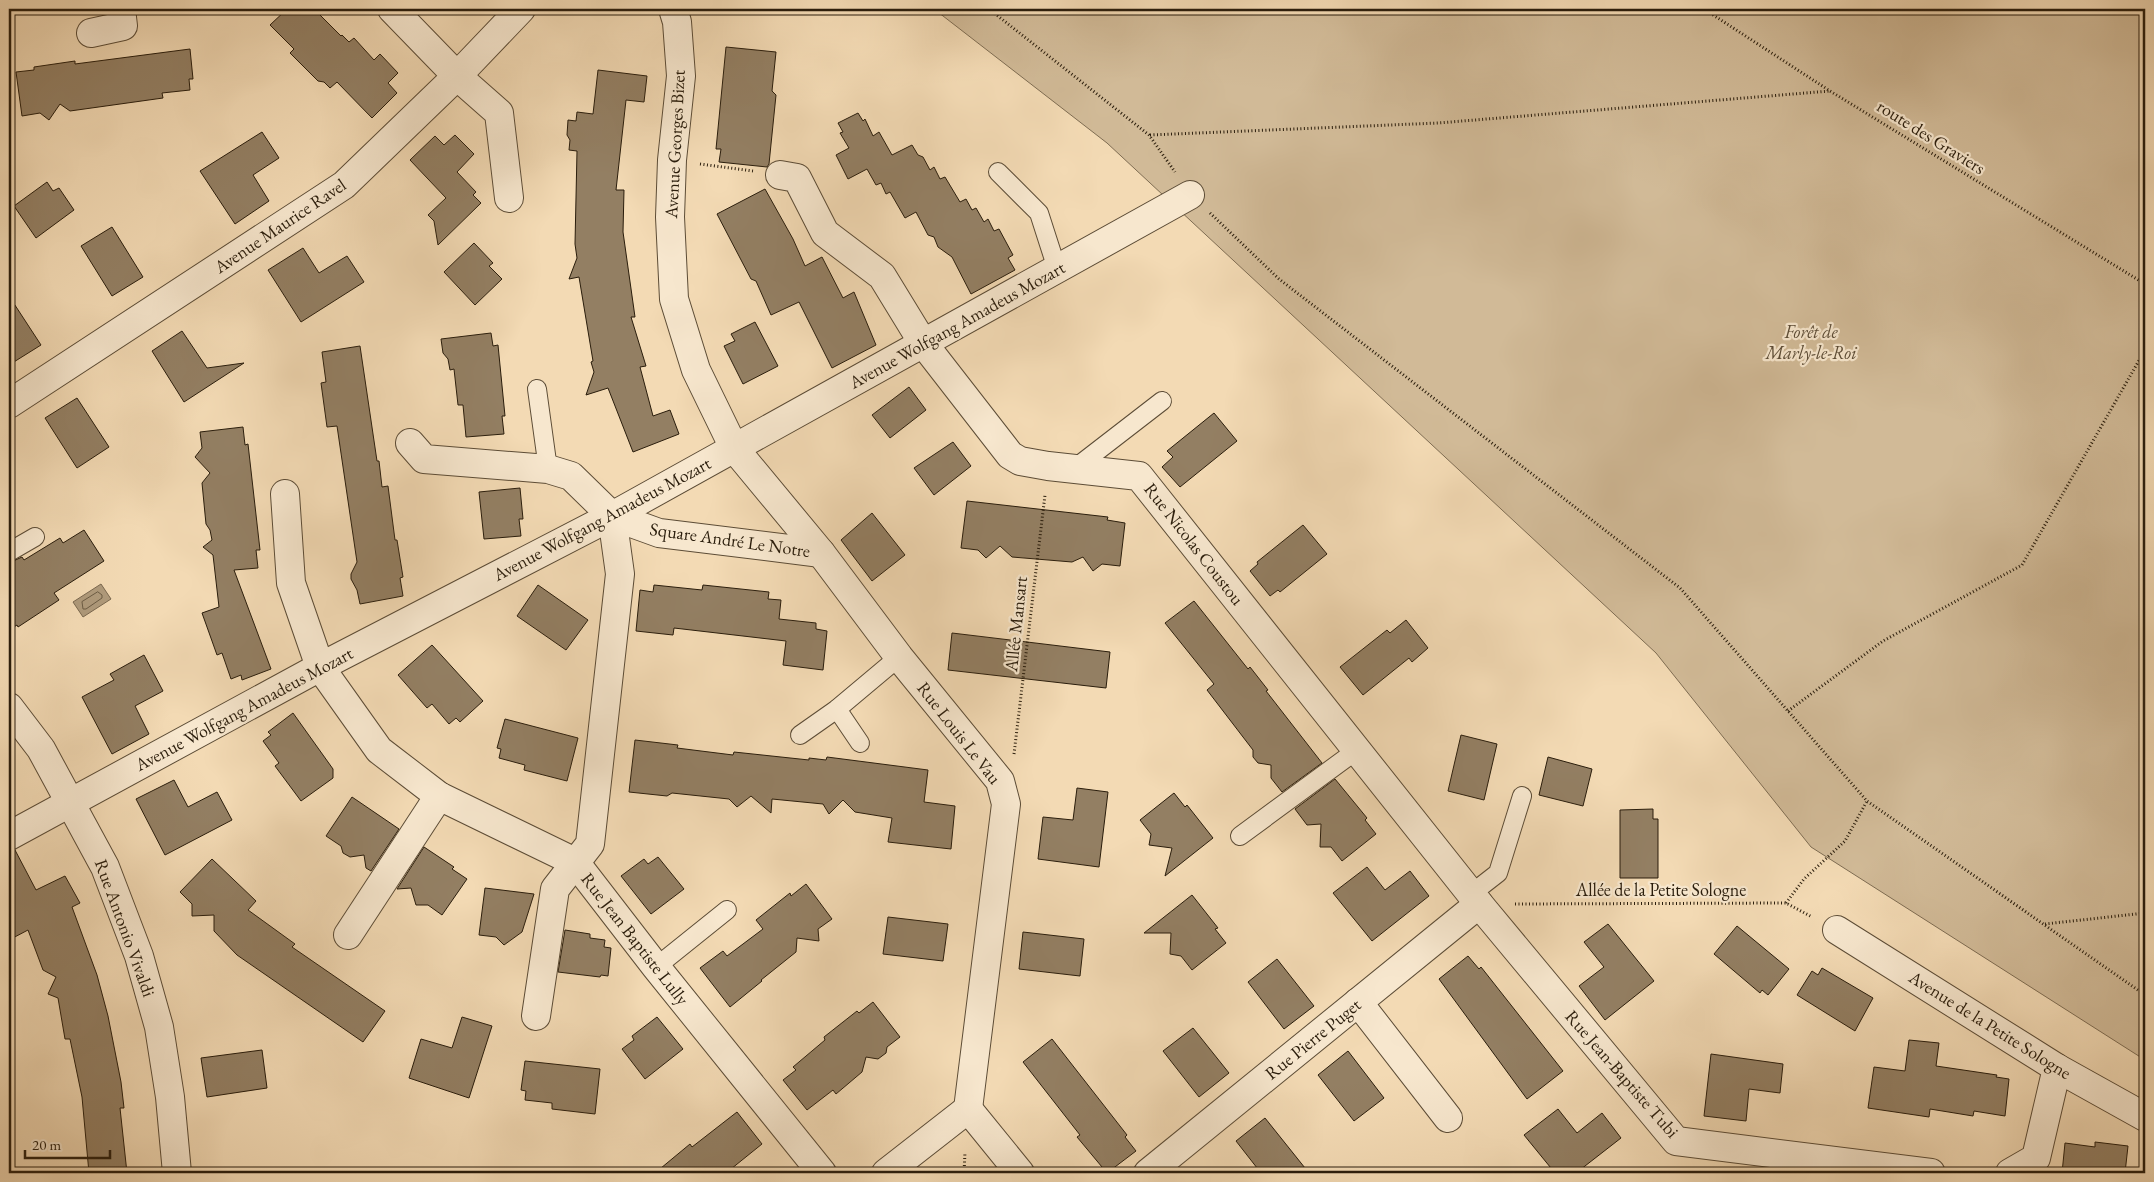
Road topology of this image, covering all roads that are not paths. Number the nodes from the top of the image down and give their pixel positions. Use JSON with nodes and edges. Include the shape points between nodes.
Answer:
{"nodes":[{"id":1,"x":121,"y":9,"type":"edge"},
{"id":2,"x":392,"y":9,"type":"edge"},
{"id":3,"x":521,"y":9,"type":"edge"},
{"id":4,"x":673,"y":9,"type":"edge"},
{"id":5,"x":91,"y":33,"type":"dead end"},
{"id":6,"x":456,"y":76,"type":"junction"},
{"id":7,"x":998,"y":172,"type":"dead end"},
{"id":8,"x":780,"y":175,"type":"road end"},
{"id":9,"x":1190,"y":195,"type":"road end"},
{"id":10,"x":509,"y":198,"type":"dead end"},
{"id":11,"x":1057,"y":269,"type":"junction"},
{"id":12,"x":923,"y":343,"type":"junction"},
{"id":13,"x":538,"y":389,"type":"dead end"},
{"id":14,"x":1162,"y":401,"type":"dead end"},
{"id":15,"x":9,"y":404,"type":"edge"},
{"id":16,"x":410,"y":443,"type":"dead end"},
{"id":17,"x":734,"y":448,"type":"junction"},
{"id":18,"x":1061,"y":467,"type":"junction"},
{"id":19,"x":548,"y":469,"type":"junction"},
{"id":20,"x":285,"y":494,"type":"dead end"},
{"id":21,"x":612,"y":516,"type":"junction"},
{"id":22,"x":35,"y":537,"type":"dead end"},
{"id":23,"x":9,"y":552,"type":"edge"},
{"id":24,"x":821,"y":553,"type":"junction"},
{"id":25,"x":899,"y":657,"type":"junction"},
{"id":26,"x":320,"y":667,"type":"junction"},
{"id":27,"x":9,"y":706,"type":"edge"},
{"id":28,"x":837,"y":709,"type":"junction"},
{"id":29,"x":800,"y":734,"type":"dead end"},
{"id":30,"x":860,"y":743,"type":"dead end"},
{"id":31,"x":1357,"y":750,"type":"junction"},
{"id":32,"x":439,"y":796,"type":"junction"},
{"id":33,"x":1522,"y":796,"type":"dead end"},
{"id":34,"x":71,"y":802,"type":"junction"},
{"id":35,"x":9,"y":836,"type":"edge"},
{"id":36,"x":1240,"y":836,"type":"dead end"},
{"id":37,"x":576,"y":862,"type":"junction"},
{"id":38,"x":1475,"y":899,"type":"junction"},
{"id":39,"x":727,"y":910,"type":"dead end"},
{"id":40,"x":1837,"y":930,"type":"road end"},
{"id":41,"x":348,"y":935,"type":"dead end"},
{"id":42,"x":656,"y":967,"type":"junction"},
{"id":43,"x":1358,"y":1002,"type":"junction"},
{"id":44,"x":536,"y":1016,"type":"dead end"},
{"id":45,"x":2057,"y":1068,"type":"junction"},
{"id":46,"x":968,"y":1109,"type":"junction"},
{"id":47,"x":2145,"y":1117,"type":"edge"},
{"id":48,"x":1448,"y":1118,"type":"dead end"},
{"id":49,"x":177,"y":1173,"type":"edge"},
{"id":50,"x":822,"y":1173,"type":"edge"},
{"id":51,"x":886,"y":1173,"type":"edge"},
{"id":52,"x":1020,"y":1173,"type":"edge"},
{"id":53,"x":1148,"y":1173,"type":"edge"},
{"id":54,"x":1931,"y":1173,"type":"edge"},
{"id":55,"x":2010,"y":1173,"type":"edge"}],
"edges":[{"from":1,"to":5,"type":"street","via":[[124,26]]},
{"from":2,"to":6,"type":"street"},
{"from":3,"to":6,"type":"street","name":"Avenue Maurice Ravel"},
{"from":4,"to":17,"type":"street","name":"Avenue Georges Bizet","via":[[681,76],[670,217],[674,299],[696,370]]},
{"from":6,"to":10,"type":"street","via":[[499,113]]},
{"from":6,"to":15,"type":"street","name":"Avenue Maurice Ravel","via":[[344,185]]},
{"from":7,"to":11,"type":"lane","via":[[1039,213]]},
{"from":8,"to":12,"type":"street","name":"Rue Nicolas Coustou","via":[[797,178],[825,233],[882,276]]},
{"from":9,"to":11,"type":"street","name":"Avenue Wolfgang Amadeus Mozart"},
{"from":11,"to":12,"type":"street","name":"Avenue Wolfgang Amadeus Mozart"},
{"from":12,"to":17,"type":"street","name":"Avenue Wolfgang Amadeus Mozart"},
{"from":12,"to":18,"type":"street","name":"Rue Nicolas Coustou","via":[[1010,455],[1020,461]]},
{"from":13,"to":19,"type":"lane"},
{"from":14,"to":18,"type":"lane"},
{"from":16,"to":19,"type":"street","via":[[424,459]]},
{"from":17,"to":21,"type":"street","name":"Avenue Wolfgang Amadeus Mozart"},
{"from":17,"to":24,"type":"street","name":"Rue Louis Le Vau"},
{"from":18,"to":31,"type":"street","name":"Rue Nicolas Coustou","via":[[1139,476]]},
{"from":19,"to":21,"type":"street","via":[[570,476]]},
{"from":20,"to":26,"type":"street","via":[[291,584]]},
{"from":21,"to":24,"type":"street","name":"Square André Le Notre","via":[[659,533]]},
{"from":21,"to":26,"type":"street","name":"Avenue Wolfgang Amadeus Mozart"},
{"from":21,"to":37,"type":"street","name":"Rue Jean Baptiste Lully","via":[[619,584],[590,844]]},
{"from":22,"to":23,"type":"lane"},
{"from":24,"to":25,"type":"street","name":"Rue Louis Le Vau"},
{"from":25,"to":28,"type":"lane"},
{"from":25,"to":46,"type":"street","name":"Rue Louis Le Vau","via":[[1000,781],[1006,804]]},
{"from":26,"to":32,"type":"street","via":[[378,750]]},
{"from":26,"to":34,"type":"street","name":"Avenue Wolfgang Amadeus Mozart"},
{"from":27,"to":34,"type":"street","name":"Rue Antonio Vivaldi","via":[[41,749]]},
{"from":28,"to":29,"type":"lane"},
{"from":28,"to":30,"type":"lane"},
{"from":31,"to":36,"type":"lane"},
{"from":31,"to":38,"type":"street","name":"Rue Nicolas Coustou"},
{"from":32,"to":37,"type":"street"},
{"from":32,"to":41,"type":"street"},
{"from":33,"to":38,"type":"lane","via":[[1498,873]]},
{"from":34,"to":35,"type":"street","name":"Avenue Wolfgang Amadeus Mozart"},
{"from":34,"to":49,"type":"street","name":"Rue Antonio Vivaldi","via":[[106,867],[139,956],[159,1027]]},
{"from":37,"to":42,"type":"street","name":"Rue Jean Baptiste Lully"},
{"from":37,"to":44,"type":"street","via":[[555,889]]},
{"from":38,"to":43,"type":"street","name":"Rue Pierre Puget"},
{"from":38,"to":54,"type":"street","name":"Rue Jean-Baptiste Tubi","via":[[1676,1141]]},
{"from":39,"to":42,"type":"lane"},
{"from":40,"to":45,"type":"street","name":"Avenue de la Petite Sologne"},
{"from":42,"to":50,"type":"street","name":"Rue Jean Baptiste Lully"},
{"from":43,"to":48,"type":"street"},
{"from":43,"to":53,"type":"street","name":"Rue Pierre Puget"},
{"from":45,"to":47,"type":"street","name":"Avenue de la Petite Sologne"},
{"from":45,"to":55,"type":"street","via":[[2036,1158]]},
{"from":46,"to":51,"type":"street"},
{"from":46,"to":52,"type":"street"}]}
